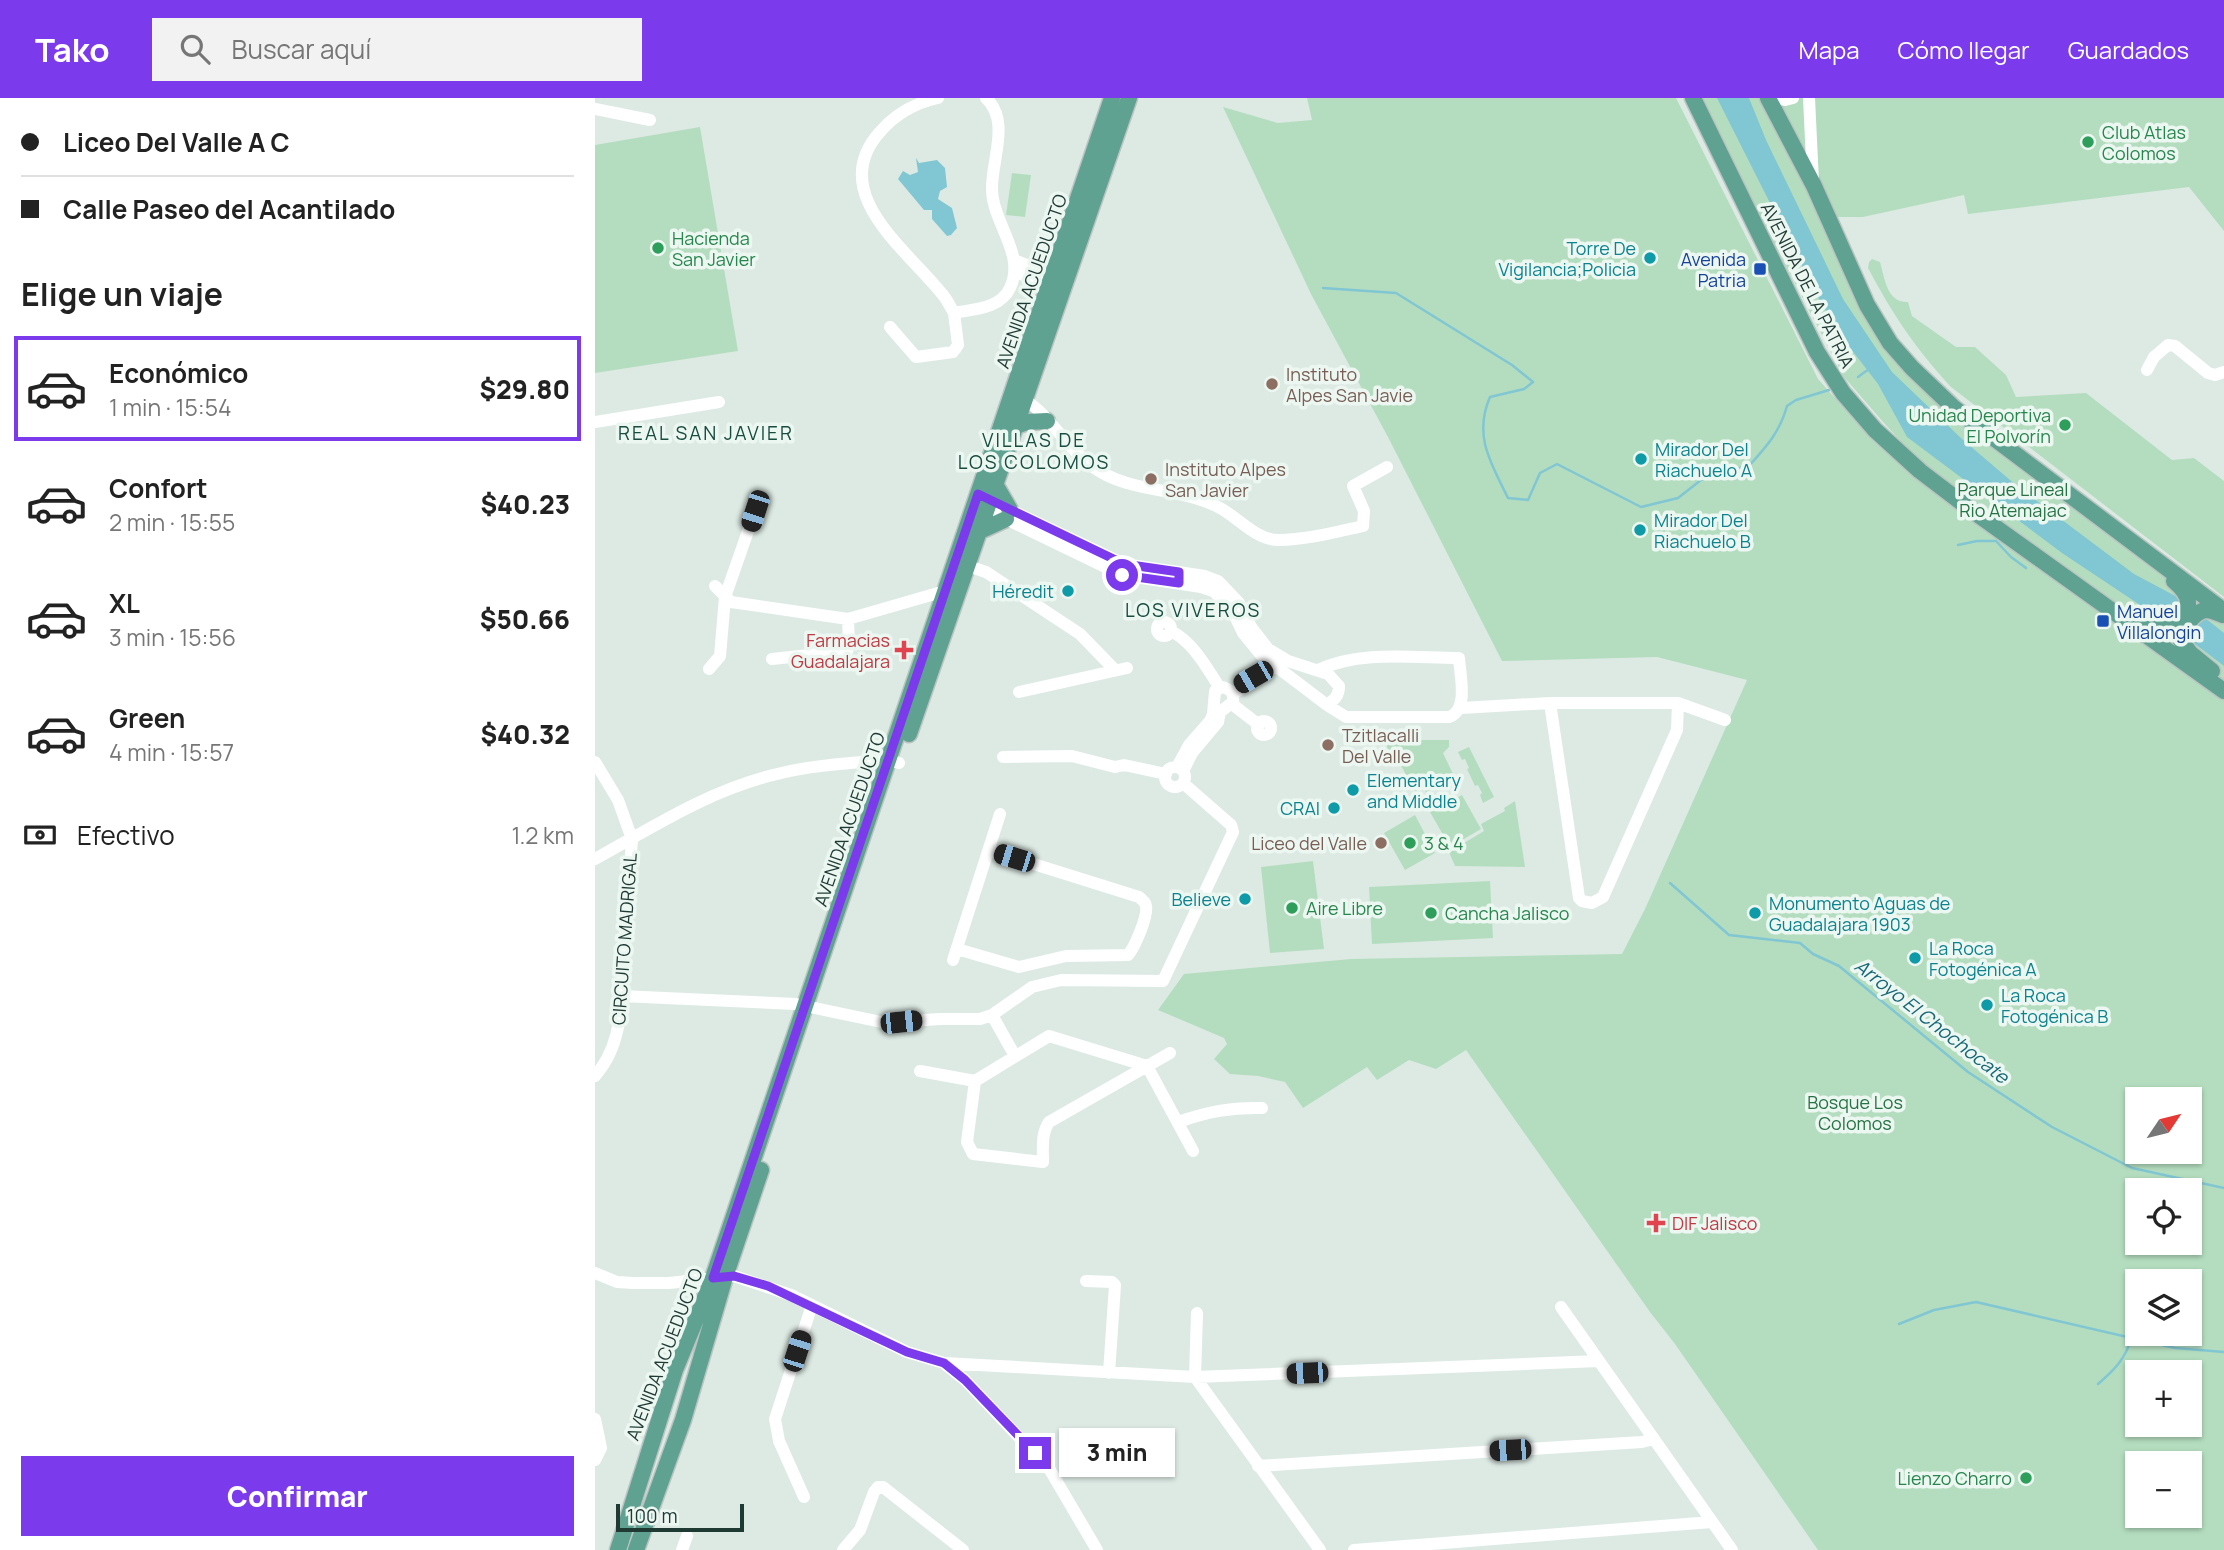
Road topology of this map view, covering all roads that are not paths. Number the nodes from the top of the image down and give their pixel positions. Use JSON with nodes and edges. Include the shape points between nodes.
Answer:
{"nodes":[{"id":1,"x":611,"y":98,"type":"edge"},
{"id":2,"x":938,"y":98,"type":"edge"},
{"id":3,"x":986,"y":98,"type":"edge"},
{"id":4,"x":1114,"y":98,"type":"edge"},
{"id":5,"x":1129,"y":98,"type":"edge"},
{"id":6,"x":1693,"y":98,"type":"edge"},
{"id":7,"x":1768,"y":98,"type":"edge"},
{"id":8,"x":1777,"y":98,"type":"edge"},
{"id":9,"x":1793,"y":98,"type":"edge"},
{"id":10,"x":1809,"y":98,"type":"edge"},
{"id":11,"x":595,"y":109,"type":"edge"},
{"id":12,"x":618,"y":114,"type":"junction"},
{"id":13,"x":650,"y":120,"type":"dead end"},
{"id":14,"x":1814,"y":186,"type":"junction"},
{"id":15,"x":1015,"y":266,"type":"junction"},
{"id":16,"x":1051,"y":279,"type":"junction"},
{"id":17,"x":954,"y":313,"type":"junction"},
{"id":18,"x":890,"y":327,"type":"dead end"},
{"id":19,"x":2147,"y":370,"type":"dead end"},
{"id":20,"x":2224,"y":372,"type":"edge"},
{"id":21,"x":1025,"y":400,"type":"junction"},
{"id":22,"x":719,"y":402,"type":"dead end"},
{"id":23,"x":1047,"y":421,"type":"junction"},
{"id":24,"x":595,"y":422,"type":"edge"},
{"id":25,"x":1016,"y":426,"type":"junction"},
{"id":26,"x":1387,"y":467,"type":"dead end"},
{"id":27,"x":985,"y":499,"type":"junction"},
{"id":28,"x":755,"y":511,"type":"dead end"},
{"id":29,"x":1008,"y":514,"type":"junction"},
{"id":30,"x":980,"y":531,"type":"junction"},
{"id":31,"x":2123,"y":534,"type":"junction"},
{"id":32,"x":956,"y":579,"type":"junction"},
{"id":33,"x":715,"y":586,"type":"dead end"},
{"id":34,"x":725,"y":597,"type":"junction"},
{"id":35,"x":2100,"y":603,"type":"junction"},
{"id":36,"x":2224,"y":613,"type":"edge"},
{"id":37,"x":848,"y":619,"type":"junction"},
{"id":38,"x":1171,"y":631,"type":"dead end"},
{"id":39,"x":772,"y":659,"type":"dead end"},
{"id":40,"x":1279,"y":661,"type":"junction"},
{"id":41,"x":709,"y":669,"type":"dead end"},
{"id":42,"x":1318,"y":670,"type":"junction"},
{"id":43,"x":2224,"y":689,"type":"edge"},
{"id":44,"x":1019,"y":692,"type":"dead end"},
{"id":45,"x":1226,"y":693,"type":"junction"},
{"id":46,"x":1550,"y":703,"type":"junction"},
{"id":47,"x":1678,"y":703,"type":"junction"},
{"id":48,"x":1327,"y":705,"type":"junction"},
{"id":49,"x":1461,"y":708,"type":"junction"},
{"id":50,"x":1725,"y":720,"type":"dead end"},
{"id":51,"x":1259,"y":724,"type":"dead end"},
{"id":52,"x":1003,"y":757,"type":"dead end"},
{"id":53,"x":595,"y":762,"type":"edge"},
{"id":54,"x":894,"y":762,"type":"junction"},
{"id":55,"x":1177,"y":774,"type":"junction"},
{"id":56,"x":1000,"y":814,"type":"dead end"},
{"id":57,"x":632,"y":839,"type":"junction"},
{"id":58,"x":989,"y":850,"type":"junction"},
{"id":59,"x":595,"y":859,"type":"edge"},
{"id":60,"x":1030,"y":965,"type":"junction"},
{"id":61,"x":1036,"y":985,"type":"junction"},
{"id":62,"x":621,"y":996,"type":"junction"},
{"id":63,"x":811,"y":1007,"type":"junction"},
{"id":64,"x":992,"y":1015,"type":"junction"},
{"id":65,"x":1170,"y":1054,"type":"dead end"},
{"id":66,"x":1015,"y":1056,"type":"junction"},
{"id":67,"x":1147,"y":1066,"type":"junction"},
{"id":68,"x":920,"y":1070,"type":"dead end"},
{"id":69,"x":595,"y":1076,"type":"edge"},
{"id":70,"x":975,"y":1081,"type":"junction"},
{"id":71,"x":1262,"y":1108,"type":"dead end"},
{"id":72,"x":1178,"y":1122,"type":"junction"},
{"id":73,"x":1193,"y":1151,"type":"dead end"},
{"id":74,"x":595,"y":1273,"type":"edge"},
{"id":75,"x":719,"y":1277,"type":"junction"},
{"id":76,"x":1086,"y":1281,"type":"dead end"},
{"id":77,"x":812,"y":1305,"type":"junction"},
{"id":78,"x":1561,"y":1307,"type":"dead end"},
{"id":79,"x":1197,"y":1313,"type":"dead end"},
{"id":80,"x":1599,"y":1360,"type":"junction"},
{"id":81,"x":944,"y":1363,"type":"junction"},
{"id":82,"x":1109,"y":1373,"type":"junction"},
{"id":83,"x":1195,"y":1377,"type":"junction"},
{"id":84,"x":595,"y":1419,"type":"edge"},
{"id":85,"x":1654,"y":1439,"type":"junction"},
{"id":86,"x":595,"y":1460,"type":"edge"},
{"id":87,"x":1258,"y":1466,"type":"junction"},
{"id":88,"x":804,"y":1497,"type":"dead end"},
{"id":89,"x":1712,"y":1522,"type":"junction"},
{"id":90,"x":687,"y":1536,"type":"dead end"},
{"id":91,"x":618,"y":1550,"type":"edge"},
{"id":92,"x":636,"y":1550,"type":"edge"},
{"id":93,"x":682,"y":1550,"type":"edge"},
{"id":94,"x":843,"y":1550,"type":"edge"},
{"id":95,"x":963,"y":1550,"type":"edge"},
{"id":96,"x":1097,"y":1550,"type":"edge"},
{"id":97,"x":1320,"y":1550,"type":"edge"},
{"id":98,"x":1354,"y":1550,"type":"edge"},
{"id":99,"x":1732,"y":1550,"type":"edge"}],
"edges":[{"from":1,"to":12,"type":"street"},
{"from":2,"to":17,"type":"street","via":[[898,115],[872,140],[861,173],[862,190],[879,222],[939,289]]},
{"from":3,"to":15,"type":"street","via":[[998,116],[993,198]]},
{"from":4,"to":16,"type":"main road","name":"AVENIDA ACUEDUCTO"},
{"from":5,"to":21,"type":"main road","name":"AVENIDA ACUEDUCTO"},
{"from":6,"to":35,"type":"main road","name":"AVENIDA DE LA PATRIA","via":[[1817,352],[1843,393],[1920,471]]},
{"from":7,"to":14,"type":"main road"},
{"from":8,"to":9,"type":"street"},
{"from":10,"to":14,"type":"street"},
{"from":11,"to":12,"type":"street"},
{"from":12,"to":13,"type":"street"},
{"from":14,"to":31,"type":"main road","via":[[1867,305],[1912,368],[1954,408]]},
{"from":15,"to":16,"type":"street"},
{"from":15,"to":17,"type":"street","via":[[1009,290],[999,302]]},
{"from":16,"to":27,"type":"main road","name":"AVENIDA ACUEDUCTO"},
{"from":17,"to":18,"type":"street","via":[[958,345],[947,354],[916,357]]},
{"from":19,"to":20,"type":"street","via":[[2168,345],[2208,373]]},
{"from":21,"to":23,"type":"street"},
{"from":21,"to":25,"type":"main road","name":"AVENIDA ACUEDUCTO"},
{"from":22,"to":24,"type":"street"},
{"from":23,"to":25,"type":"main road"},
{"from":23,"to":26,"type":"street","via":[[1073,451],[1112,479],[1212,504],[1261,536],[1277,540],[1363,526],[1364,511],[1353,486]]},
{"from":25,"to":27,"type":"main road","name":"AVENIDA ACUEDUCTO"},
{"from":27,"to":29,"type":"main road"},
{"from":27,"to":29,"type":"street"},
{"from":27,"to":30,"type":"main road","name":"AVENIDA ACUEDUCTO"},
{"from":27,"to":32,"type":"main road","name":"AVENIDA ACUEDUCTO"},
{"from":28,"to":34,"type":"street"},
{"from":29,"to":30,"type":"main road"},
{"from":29,"to":40,"type":"street","via":[[1090,555],[1179,578],[1205,576],[1229,589],[1258,638]]},
{"from":30,"to":32,"type":"main road","name":"AVENIDA ACUEDUCTO"},
{"from":31,"to":35,"type":"main road","via":[[2183,589],[2188,606],[2174,629],[2167,630]]},
{"from":31,"to":36,"type":"main road"},
{"from":32,"to":37,"type":"street"},
{"from":32,"to":44,"type":"street","via":[[986,572],[1080,634],[1121,669]]},
{"from":32,"to":54,"type":"main road","name":"AVENIDA ACUEDUCTO"},
{"from":33,"to":34,"type":"street"},
{"from":34,"to":37,"type":"street","via":[[731,602]]},
{"from":34,"to":41,"type":"street","via":[[720,656]]},
{"from":35,"to":43,"type":"main road","name":"AVENIDA DE LA PATRIA"},
{"from":36,"to":43,"type":"main road","via":[[2200,612],[2180,639]]},
{"from":37,"to":39,"type":"street","via":[[848,651]]},
{"from":38,"to":45,"type":"street","via":[[1186,642],[1189,653]]},
{"from":40,"to":42,"type":"street"},
{"from":40,"to":45,"type":"street"},
{"from":40,"to":48,"type":"street"},
{"from":42,"to":48,"type":"street","via":[[1339,686],[1335,699]]},
{"from":42,"to":49,"type":"street","via":[[1374,657],[1459,658]]},
{"from":45,"to":51,"type":"street"},
{"from":45,"to":55,"type":"street","via":[[1210,721],[1188,745]]},
{"from":45,"to":55,"type":"street","via":[[1218,722]]},
{"from":46,"to":47,"type":"street"},
{"from":46,"to":47,"type":"street","via":[[1579,898],[1592,903],[1603,897],[1677,730]]},
{"from":46,"to":49,"type":"street"},
{"from":47,"to":50,"type":"street"},
{"from":48,"to":49,"type":"street","via":[[1346,717],[1449,717]]},
{"from":52,"to":55,"type":"street","via":[[1089,754]]},
{"from":53,"to":57,"type":"street","name":"CIRCUITO MADRIGAL","via":[[618,800]]},
{"from":54,"to":57,"type":"street","via":[[801,768],[743,783],[682,809]]},
{"from":54,"to":63,"type":"main road","name":"AVENIDA ACUEDUCTO"},
{"from":55,"to":61,"type":"street","via":[[1233,832],[1163,981],[1061,980]]},
{"from":56,"to":58,"type":"street"},
{"from":57,"to":59,"type":"street"},
{"from":57,"to":62,"type":"street","name":"CIRCUITO MADRIGAL"},
{"from":58,"to":60,"type":"street","via":[[955,955]]},
{"from":58,"to":60,"type":"street","via":[[1145,902],[1128,955],[1066,956]]},
{"from":60,"to":61,"type":"street"},
{"from":61,"to":64,"type":"street"},
{"from":62,"to":63,"type":"street"},
{"from":62,"to":69,"type":"street","name":"CIRCUITO MADRIGAL","via":[[616,1040]]},
{"from":63,"to":64,"type":"street","via":[[886,1023]]},
{"from":63,"to":75,"type":"main road","name":"AVENIDA ACUEDUCTO"},
{"from":64,"to":66,"type":"street"},
{"from":65,"to":67,"type":"street"},
{"from":66,"to":67,"type":"street","via":[[1049,1036]]},
{"from":66,"to":70,"type":"street"},
{"from":67,"to":70,"type":"street","via":[[1049,1122],[1043,1162],[973,1154],[967,1142]]},
{"from":67,"to":72,"type":"street"},
{"from":68,"to":70,"type":"street"},
{"from":71,"to":72,"type":"street","via":[[1216,1110]]},
{"from":72,"to":73,"type":"street"},
{"from":74,"to":75,"type":"street","via":[[633,1283]]},
{"from":75,"to":77,"type":"street","via":[[734,1276],[768,1286]]},
{"from":75,"to":91,"type":"main road","name":"AVENIDA ACUEDUCTO","via":[[675,1370]]},
{"from":75,"to":92,"type":"main road","name":"AVENIDA ACUEDUCTO","via":[[684,1420]]},
{"from":76,"to":82,"type":"street","via":[[1115,1285]]},
{"from":77,"to":81,"type":"street","via":[[907,1352]]},
{"from":77,"to":88,"type":"street","via":[[775,1419],[779,1441]]},
{"from":78,"to":80,"type":"street"},
{"from":79,"to":83,"type":"street"},
{"from":80,"to":83,"type":"street"},
{"from":80,"to":85,"type":"street"},
{"from":81,"to":82,"type":"street"},
{"from":81,"to":96,"type":"street","via":[[1050,1470]]},
{"from":82,"to":83,"type":"street"},
{"from":83,"to":87,"type":"street"},
{"from":84,"to":86,"type":"street","via":[[601,1448]]},
{"from":85,"to":87,"type":"street"},
{"from":85,"to":89,"type":"street"},
{"from":87,"to":97,"type":"street"},
{"from":89,"to":98,"type":"street"},
{"from":89,"to":99,"type":"street"},
{"from":90,"to":93,"type":"street"},
{"from":94,"to":95,"type":"street","via":[[860,1530],[874,1492],[883,1487]]}]}
